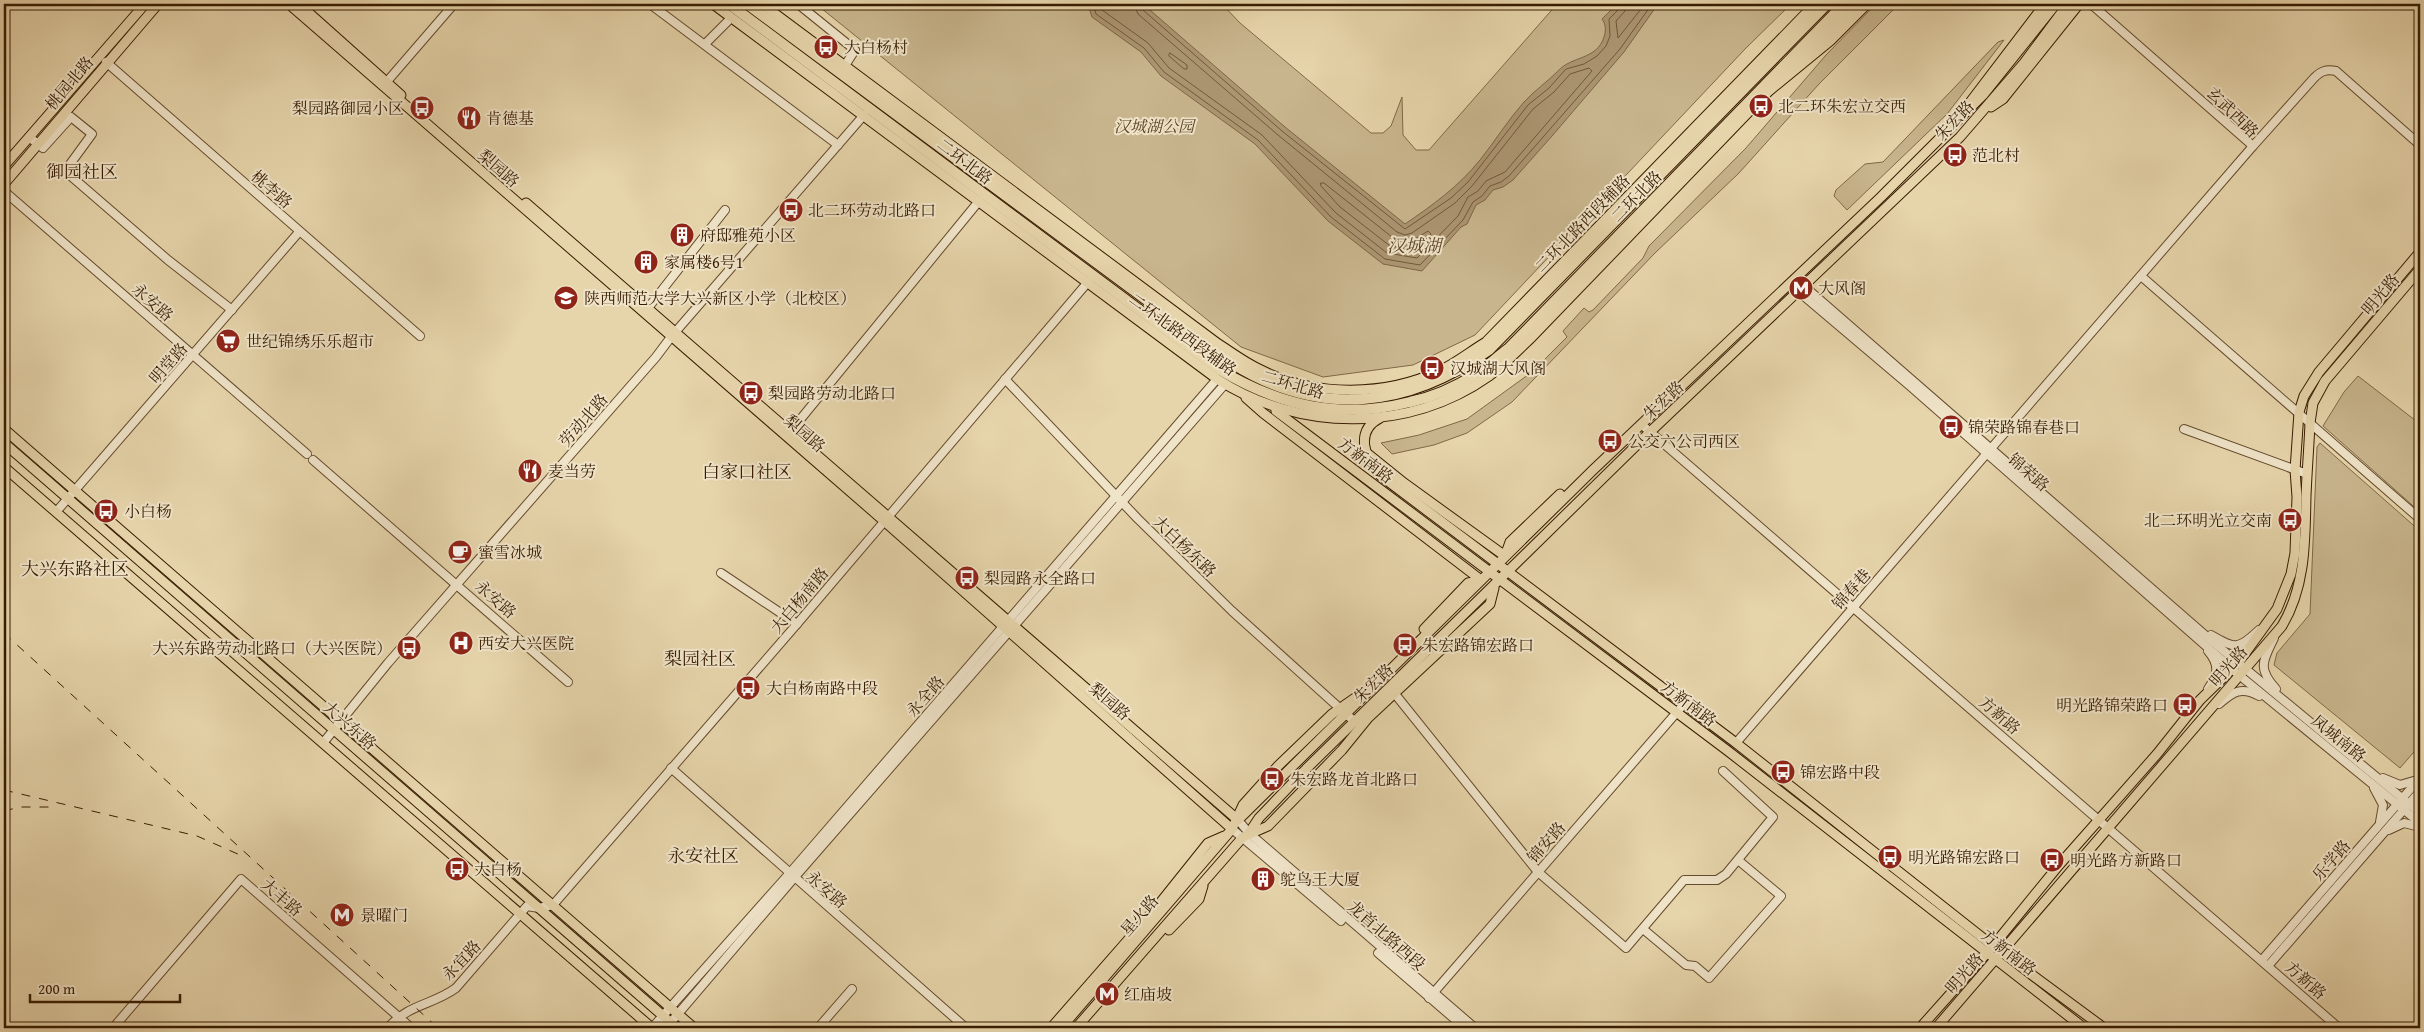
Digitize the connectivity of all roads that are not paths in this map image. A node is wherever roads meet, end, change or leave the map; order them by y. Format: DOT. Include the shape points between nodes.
graph roads {
  1 [pos="145,4"];
  2 [pos="158,4"];
  3 [pos="289,4"];
  4 [pos="299,4"];
  5 [pos="454,4"];
  6 [pos="650,4"];
  7 [pos="713,4"];
  8 [pos="729,4"];
  9 [pos="747,4"];
  10 [pos="762,4"];
  11 [pos="798,4"];
  12 [pos="1815,4"];
  13 [pos="1827,4"];
  14 [pos="1855,4"];
  15 [pos="1867,4"];
  16 [pos="2045,4"];
  17 [pos="2056,4"];
  18 [pos="2068,4"];
  19 [pos="2079,4"];
  20 [pos="2091,4"];
  21 [pos="1845,8"];
  22 [pos="728,21"];
  23 [pos="706,44"];
  24 [pos="1822,48"];
  25 [pos="1801,60"];
  26 [pos="106,62"];
  27 [pos="844,67"];
  28 [pos="1779,77"];
  29 [pos="385,84"];
  30 [pos="864,115"];
  31 [pos="1981,115"];
  32 [pos="1962,116"];
  33 [pos="29,137"];
  34 [pos="37,143"];
  35 [pos="838,145"];
  36 [pos="2420,145"];
  37 [pos="2253,146"];
  38 [pos="4,166"];
  39 [pos="4,184"];
  40 [pos="4,192"];
  41 [pos="979,201"];
  42 [pos="725,210"];
  43 [pos="299,232"];
  44 [pos="2420,252"];
  45 [pos="2420,259"];
  46 [pos="2420,269"];
  47 [pos="2141,276"];
  48 [pos="2420,278"];
  49 [pos="1088,282"];
  50 [pos="1801,289"];
  51 [pos="2387,298"];
  52 [pos="648,308"];
  53 [pos="232,310"];
  54 [pos="673,335"];
  55 [pos="420,336"];
  56 [pos="2362,338"];
  57 [pos="193,355"];
  58 [pos="1005,380"];
  59 [pos="1221,381"];
  60 [pos="1238,391"];
  61 [pos="1272,407"];
  62 [pos="2299,412"];
  63 [pos="1381,417"];
  64 [pos="2310,423"];
  65 [pos="1642,424"];
  66 [pos="2184,428"];
  67 [pos="4,429"];
  68 [pos="790,432"];
  69 [pos="1650,432"];
  70 [pos="4,443"];
  71 [pos="4,450"];
  72 [pos="1990,452"];
  73 [pos="306,454"];
  74 [pos="314,460"];
  75 [pos="4,467"];
  76 [pos="2295,470"];
  77 [pos="2307,474"];
  78 [pos="75,490"];
  79 [pos="1119,499"];
  80 [pos="66,501"];
  81 [pos="56,512"];
  82 [pos="885,518"];
  83 [pos="2420,519"];
  84 [pos="1502,559"];
  85 [pos="1510,571"];
  86 [pos="1489,572"];
  87 [pos="721,573"];
  88 [pos="1480,580"];
  89 [pos="1501,581"];
  90 [pos="458,585"];
  91 [pos="1494,588"];
  92 [pos="1854,607"];
  93 [pos="2269,620"];
  94 [pos="797,624"];
  95 [pos="1009,626"];
  96 [pos="2191,627"];
  97 [pos="2276,634"];
  98 [pos="2239,669"];
  99 [pos="568,682"];
  100 [pos="1395,694"];
  101 [pos="2200,700"];
  102 [pos="1684,704"];
  103 [pos="2275,704"];
  104 [pos="1369,708"];
  105 [pos="2294,710"];
  106 [pos="1344,711"];
  107 [pos="2210,712"];
  108 [pos="1677,713"];
  109 [pos="341,720"];
  110 [pos="1355,722"];
  111 [pos="332,732"];
  112 [pos="1357,732"];
  113 [pos="322,743"];
  114 [pos="1736,743"];
  115 [pos="671,768"];
  116 [pos="1722,770"];
  117 [pos="2368,774"];
  118 [pos="2420,778"];
  119 [pos="2420,791"];
  120 [pos="2403,804"];
  121 [pos="2420,813"];
  122 [pos="1238,820"];
  123 [pos="2099,820"];
  124 [pos="2420,823"];
  125 [pos="2108,827"];
  126 [pos="2420,828"];
  127 [pos="1230,831"];
  128 [pos="2380,831"];
  129 [pos="1246,835"];
  130 [pos="1738,860"];
  131 [pos="1538,872"];
  132 [pos="791,876"];
  133 [pos="1205,881"];
  134 [pos="1166,895"];
  135 [pos="553,905"];
  136 [pos="527,906"];
  137 [pos="539,908"];
  138 [pos="520,914"];
  139 [pos="1155,921"];
  140 [pos="1642,929"];
  141 [pos="1993,946"];
  142 [pos="2002,951"];
  143 [pos="1985,953"];
  144 [pos="1120,955"];
  145 [pos="1994,960"];
  146 [pos="2262,960"];
  147 [pos="2268,966"];
  148 [pos="852,989"];
  149 [pos="1431,995"];
  150 [pos="1078,1003"];
  151 [pos="670,1007"];
  152 [pos="678,1014"];
  153 [pos="398,1017"];
  154 [pos="661,1018"];
  155 [pos="409,1026"];
  156 [pos="670,1027"];
  157 [pos="112,1028"];
  158 [pos="388,1028"];
  159 [pos="652,1028"];
  160 [pos="694,1028"];
  161 [pos="818,1028"];
  162 [pos="966,1028"];
  163 [pos="1051,1028"];
  164 [pos="1061,1028"];
  165 [pos="1076,1028"];
  166 [pos="1083,1028"];
  167 [pos="1465,1028"];
  168 [pos="1475,1028"];
  169 [pos="1920,1028"];
  170 [pos="1936,1028"];
  171 [pos="2084,1028"];
  172 [pos="2104,1028"];
  173 [pos="2340,1028"];
  1 -- 33 [label="main road, 桃园北路"];
  2 -- 26 [label="main road, 桃园北路"];
  3 -- 29 [label="main road, 梨园路"];
  4 -- 29 [label="main road, 梨园路"];
  5 -- 29 [label="street"];
  6 -- 23 [label="street"];
  7 -- 30 [label="main road, 二环北路西段辅路"];
  8 -- 28 [label="highway, 二环北路" via="1220,370 1247,386 1290,402 1340,410 1377,410 1418,400 1441,393 1476,374 1536,322"];
  9 -- 13 [label="highway, 二环北路" via="1233,364 1252,376 1293,392 1369,400 1414,390 1463,369 1489,350"];
  10 -- 27 [label="main road, 二环北路西段辅路"];
  11 -- 27 [label="street" via="855,50"];
  12 -- 27 [label="main road, 二环北路西段辅路" via="1486,342 1441,370 1410,381 1367,390 1310,387 1259,369 1217,343"];
  14 -- 21 [label="highway"];
  15 -- 24 [label="main road, 二环北路西段辅路"];
  16 -- 32 [label="main road, 朱宏路"];
  17 -- 32 [label="main road, 朱宏路" via="1984,94"];
  18 -- 31 [label="main road, 朱宏路"];
  19 -- 31 [label="main road" via="2003,99"];
  20 -- 37 [label="street, 玄武西路"];
  21 -- 25 [label="highway"];
  21 -- 28 [label="highway, 二环北路"];
  22 -- 23 [label="street"];
  23 -- 35 [label="street"];
  24 -- 25 [label="main road"];
  24 -- 28 [label="main road, 二环北路西段辅路"];
  25 -- 28 [label="highway"];
  26 -- 34 [label="main road, 桃园北路"];
  26 -- 43 [label="street, 桃李路"];
  28 -- 63 [label="main road, 二环北路西段辅路" via="1501,367 1474,386 1422,409"];
  29 -- 52 [label="main road, 梨园路"];
  29 -- 54 [label="main road, 梨园路"];
  30 -- 35 [label="street, 劳动北路"];
  30 -- 41 [label="main road, 二环北路西段辅路"];
  31 -- 50 [label="main road, 朱宏路"];
  32 -- 65 [label="main road, 朱宏路"];
  33 -- 34 [label="street"];
  33 -- 38 [label="main road, 桃园北路"];
  34 -- 39 [label="main road, 桃园北路"];
  34 -- 53 [label="street" via="43,148 71,117 92,134 64,170 168,260"];
  35 -- 54 [label="street, 劳动北路"];
  36 -- 37 [label="street" via="2336,71 2328,70 2314,78"];
  37 -- 47 [label="street, 玄武西路"];
  40 -- 57 [label="street, 永安路"];
  41 -- 49 [label="main road, 二环北路西段辅路"];
  41 -- 68 [label="street"];
  42 -- 52 [label="street"];
  43 -- 53 [label="street, 明堂路"];
  43 -- 55 [label="street, 桃李路"];
  44 -- 51 [label="main road"];
  45 -- 51 [label="main road, 明光路"];
  46 -- 51 [label="main road, 明光路"];
  47 -- 62 [label="street"];
  47 -- 72 [label="street, 玄武西路"];
  48 -- 56 [label="main road" via="2388,315"];
  49 -- 58 [label="street, 大白杨南路"];
  49 -- 59 [label="main road, 二环北路西段辅路"];
  50 -- 69 [label="main road, 朱宏路"];
  50 -- 72 [label="street, 锦荣路"];
  51 -- 56 [label="main road, 明光路"];
  51 -- 62 [label="main road, 明光路" via="2319,372 2304,396"];
  52 -- 54 [label="main road, 梨园路"];
  53 -- 57 [label="street, 明堂路"];
  54 -- 68 [label="main road, 梨园路"];
  54 -- 82 [label="main road, 梨园路"];
  54 -- 90 [label="street, 劳动北路"];
  56 -- 64 [label="main road, 明光路" via="2325,380 2314,403"];
  57 -- 73 [label="street, 永安路"];
  57 -- 78 [label="street, 明堂路"];
  58 -- 79 [label="street, 大白杨东路"];
  58 -- 82 [label="street, 大白杨南路"];
  59 -- 60 [label="main road, 二环北路西段辅路"];
  59 -- 79 [label="street, 永全路"];
  60 -- 61 [label="main road, 二环北路西段辅路"];
  60 -- 88 [label="main road"];
  61 -- 63 [label="main road, 二环北路西段辅路" via="1313,418 1349,420"];
  61 -- 86 [label="main road, 方新南路"];
  62 -- 64 [label="street"];
  62 -- 76 [label="main road, 明光路"];
  63 -- 84 [label="main road, 方新南路" via="1370,424 1364,441 1367,452"];
  64 -- 77 [label="main road, 明光路"];
  64 -- 83 [label="street"];
  65 -- 69 [label="street, 方新路"];
  65 -- 84 [label="main road, 朱宏路"];
  66 -- 76 [label="street"];
  67 -- 78 [label="main road"];
  68 -- 82 [label="main road, 梨园路"];
  69 -- 85 [label="main road, 朱宏路"];
  69 -- 92 [label="street, 方新路"];
  70 -- 80 [label="main road, 大兴东路"];
  71 -- 80 [label="main road, 大兴东路"];
  72 -- 92 [label="street, 锦春巷"];
  72 -- 96 [label="street, 锦荣路"];
  74 -- 90 [label="street, 永安路"];
  75 -- 81 [label="main road"];
  76 -- 77 [label="street"];
  76 -- 93 [label="main road, 明光路" via="2294,564 2283,595"];
  77 -- 97 [label="main road, 明光路" via="2305,544 2300,580 2292,606"];
  78 -- 80 [label="street, 明堂路"];
  78 -- 109 [label="main road"];
  79 -- 95 [label="street, 永全路"];
  79 -- 106 [label="street, 大白杨东路" via="1232,611"];
  80 -- 81 [label="street, 明堂路"];
  80 -- 111 [label="main road, 大兴东路"];
  81 -- 113 [label="main road"];
  82 -- 94 [label="street, 大白杨南路"];
  82 -- 95 [label="main road, 梨园路"];
  84 -- 85 [label="main road, 方新南路"];
  84 -- 86 [label="main road, 朱宏路"];
  85 -- 89 [label="main road, 朱宏路"];
  85 -- 102 [label="main road, 方新南路"];
  86 -- 88 [label="main road, 朱宏路"];
  86 -- 89 [label="main road, 方新南路"];
  87 -- 94 [label="street"];
  88 -- 106 [label="main road, 朱宏路"];
  89 -- 91 [label="main road, 朱宏路"];
  89 -- 108 [label="main road, 方新南路"];
  90 -- 99 [label="street, 永安路"];
  90 -- 109 [label="street, 劳动北路"];
  91 -- 100 [label="main road" via="1490,604"];
  91 -- 104 [label="main road, 朱宏路"];
  92 -- 114 [label="street, 锦春巷"];
  92 -- 123 [label="street, 方新路"];
  93 -- 96 [label="street" via="2247,641 2235,646"];
  93 -- 98 [label="main road, 明光路"];
  94 -- 115 [label="street, 大白杨南路"];
  95 -- 122 [label="main road, 梨园路"];
  95 -- 127 [label="main road, 梨园路"];
  95 -- 132 [label="street, 永全路"];
  96 -- 98 [label="street, 锦荣路"];
  96 -- 101 [label="street" via="2217,666 2216,678"];
  97 -- 98 [label="main road, 明光路"];
  97 -- 105 [label="street" via="2264,659 2263,669"];
  98 -- 101 [label="main road, 明光路"];
  98 -- 103 [label="street, 凤城南路"];
  98 -- 105 [label="street, 凤城南路"];
  98 -- 107 [label="main road, 明光路"];
  100 -- 112 [label="main road"];
  100 -- 131 [label="street"];
  101 -- 123 [label="main road, 明光路" via="2158,754"];
  102 -- 108 [label="street, 锦安路"];
  102 -- 114 [label="main road, 方新南路"];
  103 -- 107 [label="street" via="2252,692 2240,690"];
  103 -- 117 [label="street, 凤城南路"];
  104 -- 110 [label="main road, 朱宏路"];
  104 -- 112 [label="main road"];
  105 -- 117 [label="street, 凤城南路"];
  106 -- 110 [label="street, 大白杨东路"];
  106 -- 122 [label="main road, 朱宏路"];
  107 -- 125 [label="main road, 明光路"];
  108 -- 131 [label="street, 锦安路"];
  108 -- 143 [label="main road, 方新南路"];
  109 -- 111 [label="street, 劳动北路"];
  109 -- 135 [label="main road"];
  110 -- 129 [label="main road, 朱宏路"];
  111 -- 113 [label="street, 劳动北路"];
  111 -- 136 [label="main road, 大兴东路"];
  111 -- 137 [label="main road, 大兴东路"];
  112 -- 129 [label="main road" via="1268,826"];
  113 -- 138 [label="main road"];
  114 -- 141 [label="main road, 方新南路"];
  115 -- 132 [label="street, 永安路"];
  115 -- 135 [label="street, 大白杨南路"];
  116 -- 130 [label="street" via="1773,817"];
  117 -- 118 [label="street" via="2400,786"];
  117 -- 120 [label="street, 凤城南路"];
  117 -- 128 [label="street" via="2383,805"];
  118 -- 120 [label="street, 乐学路"];
  119 -- 120 [label="street, 乐学路"];
  120 -- 121 [label="street, 凤城南路"];
  120 -- 124 [label="street, 凤城南路"];
  120 -- 128 [label="street, 乐学路"];
  122 -- 127 [label="main road, 星火路"];
  122 -- 129 [label="street, 龙首北路西段"];
  123 -- 125 [label="street, 方新路"];
  123 -- 141 [label="main road, 明光路"];
  125 -- 142 [label="main road, 明光路"];
  125 -- 146 [label="street, 方新路"];
  126 -- 128 [label="street" via="2404,824"];
  127 -- 129 [label="street, 龙首北路西段"];
  127 -- 134 [label="main road" via="1208,843"];
  127 -- 139 [label="main road, 星火路"];
  128 -- 146 [label="street, 乐学路"];
  128 -- 147 [label="street, 乐学路"];
  129 -- 133 [label="main road, 星火路"];
  129 -- 149 [label="street, 龙首北路西段"];
  130 -- 140 [label="street" via="1717,880 1684,880"];
  130 -- 140 [label="street" via="1781,896 1709,978 1695,966 1686,965"];
  131 -- 140 [label="street" via="1626,948"];
  131 -- 149 [label="street, 锦安路"];
  132 -- 151 [label="street, 永全路"];
  132 -- 152 [label="street, 永全路"];
  132 -- 162 [label="street, 永安路"];
  133 -- 165 [label="main road, 星火路"];
  133 -- 166 [label="main road" via="1199,899"];
  134 -- 139 [label="main road"];
  134 -- 144 [label="main road"];
  135 -- 137 [label="street"];
  135 -- 151 [label="main road"];
  136 -- 137 [label="street"];
  136 -- 138 [label="street"];
  136 -- 154 [label="main road, 大兴东路"];
  137 -- 154 [label="main road, 大兴东路"];
  138 -- 153 [label="street, 永宜路" via="456,988"];
  138 -- 159 [label="main road"];
  139 -- 144 [label="main road, 星火路"];
  141 -- 142 [label="main road, 方新南路"];
  141 -- 143 [label="main road, 明光路"];
  142 -- 145 [label="main road, 明光路"];
  142 -- 172 [label="main road, 方新南路"];
  143 -- 145 [label="main road, 方新南路"];
  143 -- 169 [label="main road, 明光路"];
  144 -- 150 [label="main road, 星火路"];
  145 -- 170 [label="main road, 明光路"];
  145 -- 171 [label="main road, 方新南路"];
  146 -- 147 [label="street, 方新路"];
  147 -- 173 [label="street, 方新路"];
  148 -- 161 [label="street"];
  149 -- 167 [label="street, 龙首北路西段"];
  149 -- 168 [label="street, 龙首北路西段"];
  150 -- 163 [label="main road"];
  150 -- 164 [label="main road, 星火路"];
  151 -- 152 [label="main road"];
  151 -- 154 [label="street, 永全路"];
  152 -- 156 [label="street, 永全路"];
  152 -- 160 [label="main road"];
  153 -- 155 [label="street, 大丰路"];
  153 -- 157 [label="street, 大丰路" via="241,878"];
  153 -- 158 [label="street, 永宜路"];
  154 -- 156 [label="main road, 大兴东路"];
  154 -- 159 [label="street, 永全路"];
}
